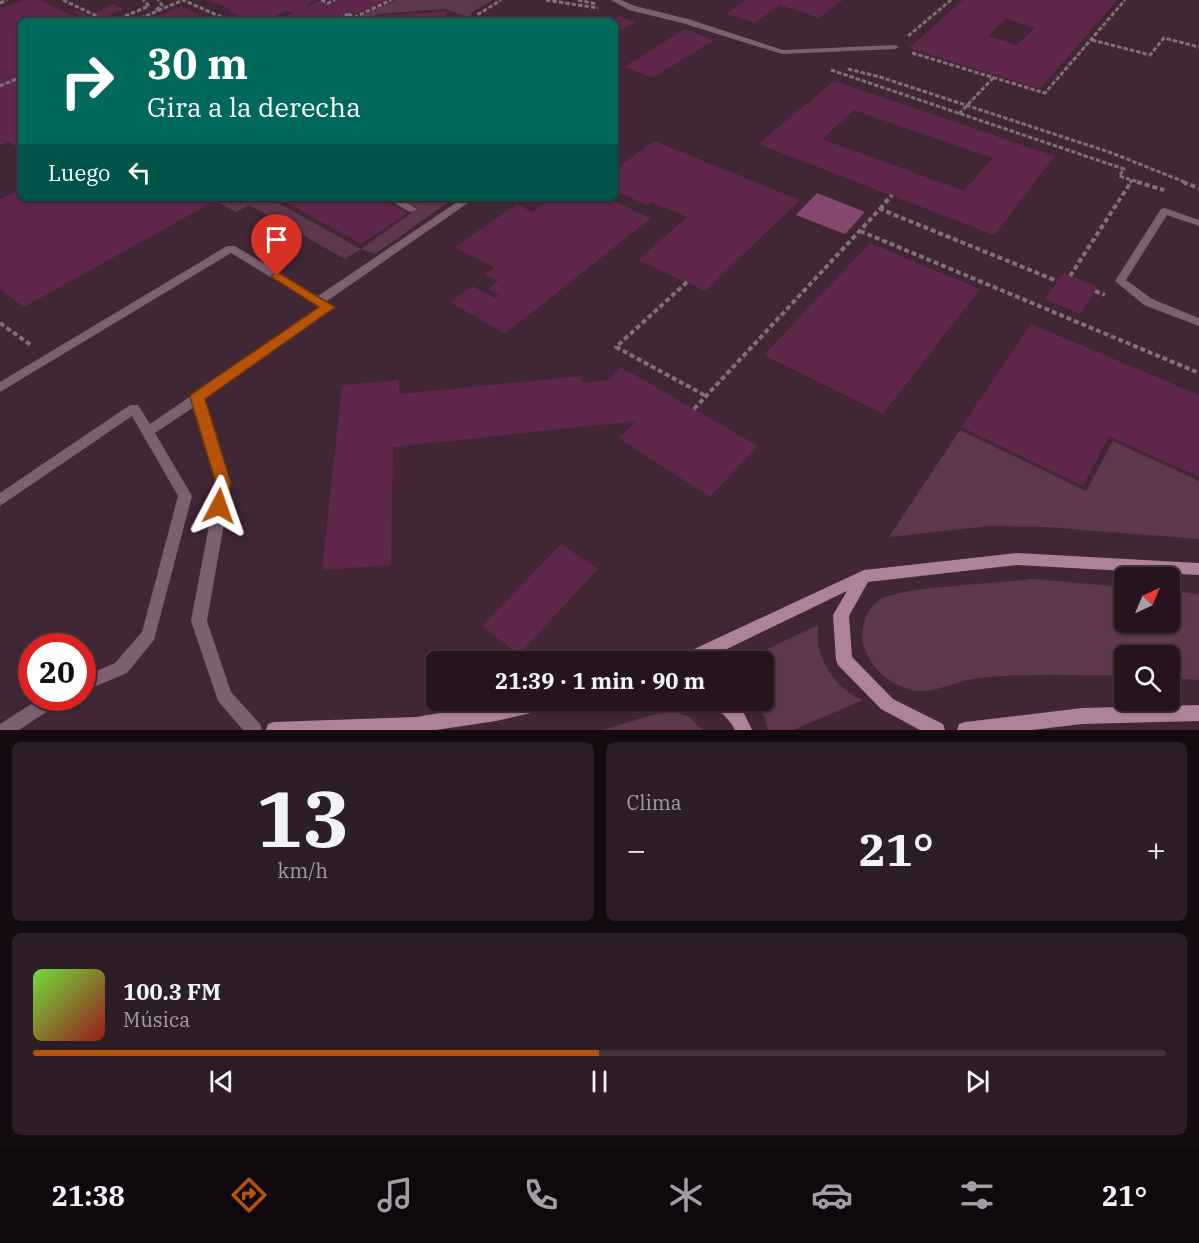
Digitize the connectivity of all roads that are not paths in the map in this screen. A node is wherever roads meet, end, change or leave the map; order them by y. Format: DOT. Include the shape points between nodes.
graph roads {
  1 [pos="615,0"];
  2 [pos="895,47"];
  3 [pos="397,201"];
  4 [pos="466,201"];
  5 [pos="412,209"];
  6 [pos="1199,223"];
  7 [pos="319,301"];
  8 [pos="1199,322"];
  9 [pos="0,388"];
  10 [pos="197,397"];
  11 [pos="148,432"];
  12 [pos="0,500"];
  13 [pos="1199,569"];
  14 [pos="864,576"];
  15 [pos="706,651"];
  16 [pos="96,679"];
  17 [pos="34,711"];
  18 [pos="508,711"];
  19 [pos="733,711"];
  20 [pos="1199,713"];
  21 [pos="5,730"];
  22 [pos="254,730"];
  23 [pos="274,730"];
  24 [pos="744,730"];
  25 [pos="937,730"];
  26 [pos="965,730"];
  1 -- 2 [label="street" via="782,52"];
  3 -- 5 [label="street"];
  4 -- 7 [label="street"];
  6 -- 8 [label="street" via="1165,211 1120,281 1148,302"];
  7 -- 9 [label="street" via="231,248"];
  7 -- 10 [label="street" via="328,307"];
  10 -- 11 [label="street"];
  10 -- 22 [label="street" via="224,483 198,621 224,696"];
  11 -- 12 [label="street" via="134,408"];
  11 -- 16 [label="street" via="185,496 149,635 121,668"];
  13 -- 14 [label="street" via="1017,559"];
  14 -- 15 [label="street"];
  14 -- 25 [label="street" via="841,615 844,660 887,704"];
  17 -- 21 [label="street"];
  18 -- 23 [label="street" via="416,725"];
  19 -- 24 [label="street"];
  20 -- 26 [label="street" via="1082,716"];
}
